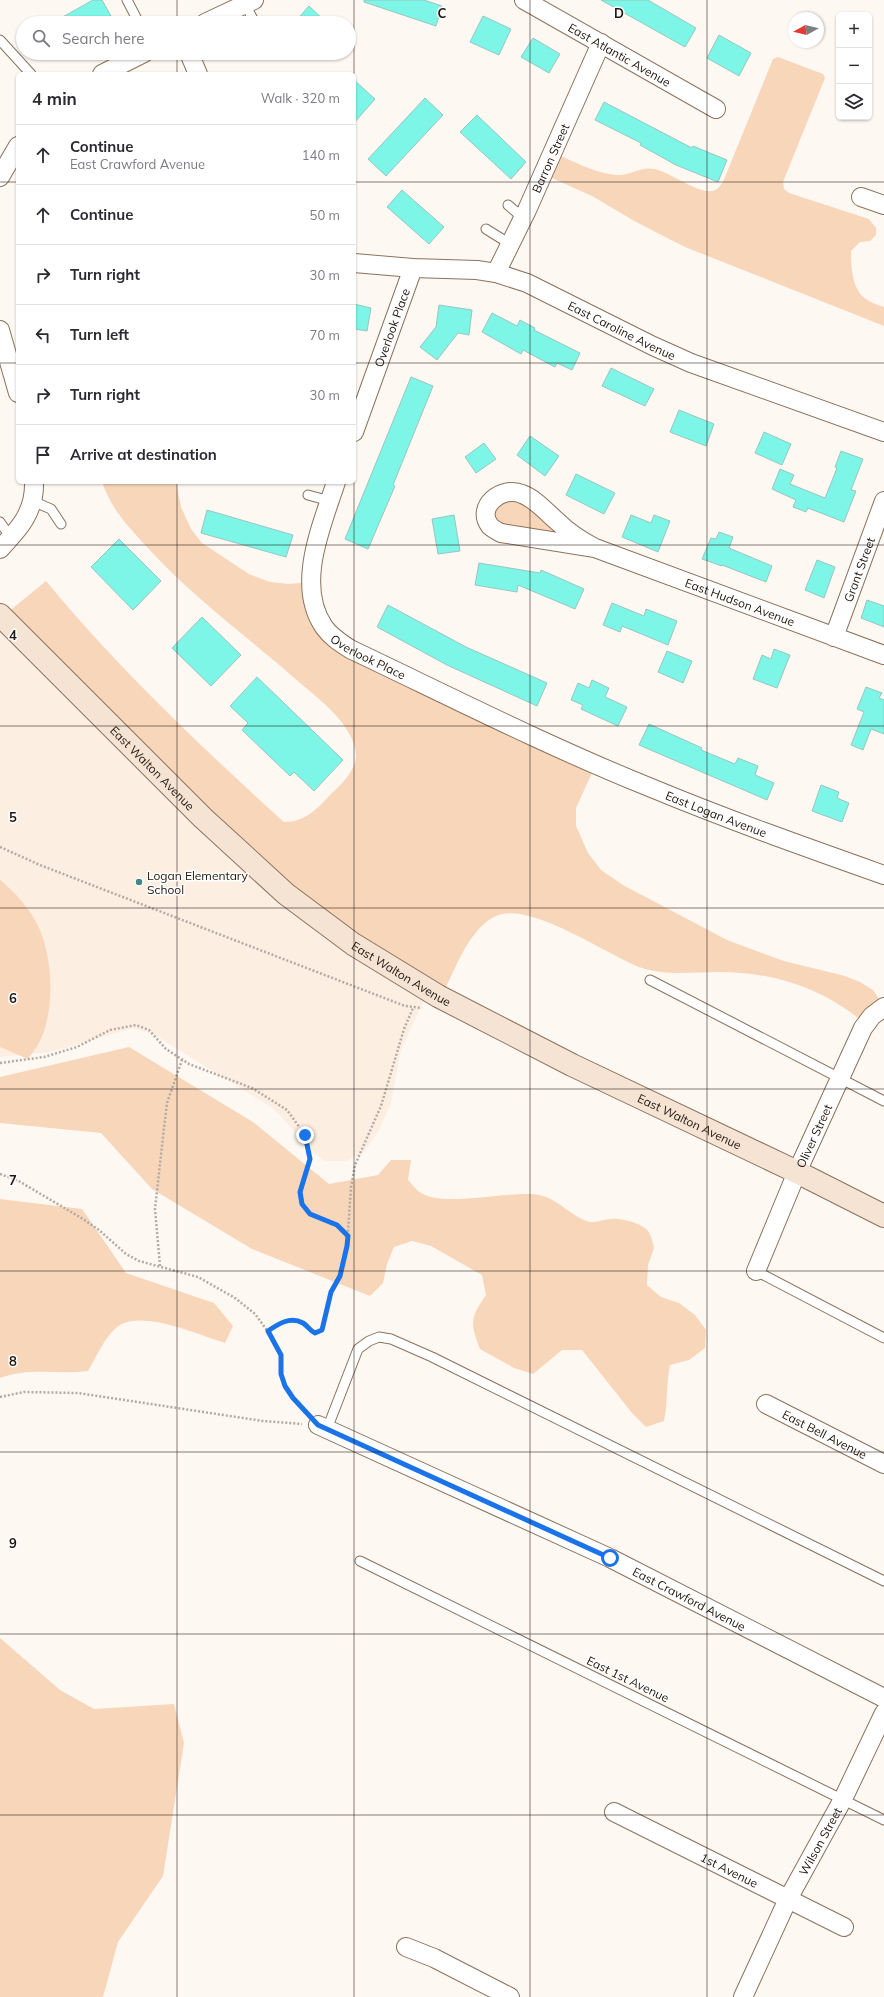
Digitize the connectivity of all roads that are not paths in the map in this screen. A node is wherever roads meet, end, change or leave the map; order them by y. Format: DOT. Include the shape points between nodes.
graph roads {
  1 [pos="127,0"];
  2 [pos="524,0"];
  3 [pos="249,2"];
  4 [pos="135,16"];
  5 [pos="220,16"];
  6 [pos="253,16"];
  7 [pos="0,40"];
  8 [pos="600,43"];
  9 [pos="16,58"];
  10 [pos="18,60"];
  11 [pos="130,60"];
  12 [pos="192,60"];
  13 [pos="29,72"];
  14 [pos="106,72"];
  15 [pos="197,72"];
  16 [pos="716,109"];
  17 [pos="16,149"];
  18 [pos="0,177"];
  19 [pos="861,197"];
  20 [pos="508,205"];
  21 [pos="884,205"];
  22 [pos="523,218"];
  23 [pos="486,229"];
  24 [pos="510,244"];
  25 [pos="356,263"];
  26 [pos="413,268"];
  27 [pos="496,273"];
  28 [pos="0,330"];
  29 [pos="16,386"];
  30 [pos="356,425"];
  31 [pos="884,432"];
  32 [pos="34,484"];
  33 [pos="335,484"];
  34 [pos="308,495"];
  35 [pos="32,501"];
  36 [pos="330,501"];
  37 [pos="884,502"];
  38 [pos="0,522"];
  39 [pos="61,524"];
  40 [pos="5,544"];
  41 [pos="595,548"];
  42 [pos="0,614"];
  43 [pos="834,637"];
  44 [pos="884,656"];
  45 [pos="552,745"];
  46 [pos="884,875"];
  47 [pos="650,980"];
  48 [pos="884,1007"];
  49 [pos="839,1080"];
  50 [pos="884,1102"];
  51 [pos="797,1172"];
  52 [pos="884,1216"];
  53 [pos="756,1271"];
  54 [pos="884,1338"];
  55 [pos="766,1404"];
  56 [pos="323,1427"];
  57 [pos="884,1464"];
  58 [pos="360,1561"];
  59 [pos="884,1581"];
  60 [pos="884,1698"];
  61 [pos="884,1713"];
  62 [pos="843,1799"];
  63 [pos="614,1812"];
  64 [pos="884,1820"];
  65 [pos="788,1899"];
  66 [pos="844,1927"];
  67 [pos="406,1947"];
  68 [pos="510,1997"];
  69 [pos="744,1997"];
  1 -- 4 [label="lane"];
  2 -- 8 [label="street, East Atlantic Avenue"];
  3 -- 5 [label="street"];
  3 -- 6 [label="lane"];
  7 -- 9 [label="lane"];
  8 -- 16 [label="street, East Atlantic Avenue"];
  8 -- 22 [label="street, Barron Street"];
  10 -- 13 [label="lane"];
  11 -- 14 [label="street"];
  12 -- 15 [label="street"];
  17 -- 18 [label="street"];
  19 -- 21 [label="street"];
  20 -- 22 [label="lane"];
  22 -- 24 [label="street, Barron Street"];
  23 -- 24 [label="lane"];
  24 -- 27 [label="street, Barron Street"];
  25 -- 26 [label="street, East Caroline Avenue"];
  26 -- 27 [label="street, East Caroline Avenue"];
  26 -- 30 [label="street, Overlook Place"];
  27 -- 31 [label="street, East Caroline Avenue" via="527,283 691,363"];
  28 -- 29 [label="street"];
  32 -- 35 [label="street"];
  33 -- 36 [label="street, Overlook Place"];
  34 -- 36 [label="lane"];
  35 -- 39 [label="lane" via="51,508"];
  35 -- 40 [label="street" via="30,513"];
  36 -- 45 [label="street, Overlook Place" via="320,532 311,582 314,600 325,628 350,649"];
  37 -- 43 [label="street, Grant Street"];
  38 -- 40 [label="lane"];
  41 -- 41 [label="street, East Hudson Avenue" via="576,538 532,499 521,493 509,491 499,494 491,501 487,511 491,527 501,532"];
  41 -- 43 [label="street, East Hudson Avenue"];
  42 -- 51 [label="main road, East Walton Avenue" via="203,818 286,894 353,944 438,996 572,1065"];
  43 -- 44 [label="street, East Hudson Avenue"];
  45 -- 46 [label="street, East Logan Avenue" via="719,815"];
  47 -- 49 [label="lane" via="757,1034"];
  48 -- 49 [label="street, Oliver Street" via="872,1016 863,1028"];
  49 -- 50 [label="lane"];
  49 -- 51 [label="street, Oliver Street"];
  51 -- 52 [label="main road, East Walton Avenue"];
  51 -- 53 [label="street, Oliver Street"];
  53 -- 54 [label="lane"];
  55 -- 57 [label="street, East Bell Avenue"];
  56 -- 59 [label="lane" via="358,1349 379,1337 391,1338 583,1430"];
  56 -- 60 [label="street, East Crawford Avenue" via="610,1558"];
  58 -- 62 [label="lane, East 1st Avenue"];
  61 -- 62 [label="street, Wilson Street"];
  62 -- 64 [label="lane, East 1st Avenue"];
  62 -- 65 [label="street, Wilson Street"];
  63 -- 65 [label="street, 1st Avenue"];
  65 -- 66 [label="street, 1st Avenue"];
  65 -- 69 [label="street, Wilson Street"];
  67 -- 68 [label="street"];
}
